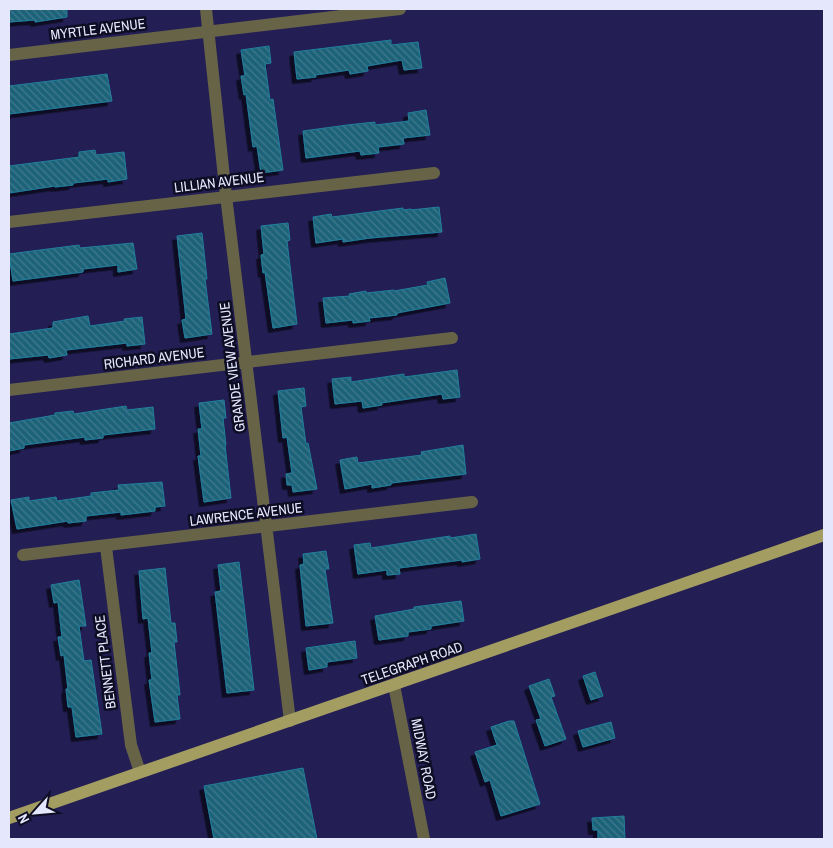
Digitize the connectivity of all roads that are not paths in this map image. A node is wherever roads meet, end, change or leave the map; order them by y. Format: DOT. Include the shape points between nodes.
graph roads {
  1 [pos="206,9"];
  2 [pos="400,9"];
  3 [pos="209,31"];
  4 [pos="9,55"];
  5 [pos="434,173"];
  6 [pos="226,196"];
  7 [pos="9,222"];
  8 [pos="452,338"];
  9 [pos="246,362"];
  10 [pos="9,390"];
  11 [pos="472,502"];
  12 [pos="266,526"];
  13 [pos="824,535"];
  14 [pos="106,547"];
  15 [pos="23,555"];
  16 [pos="394,685"];
  17 [pos="290,721"];
  18 [pos="140,772"];
  19 [pos="9,818"];
  20 [pos="424,839"];
  1 -- 3 [label="street, GRANDE VIEW AVENUE"];
  2 -- 3 [label="street, MYRTLE AVENUE"];
  3 -- 4 [label="street, MYRTLE AVENUE"];
  3 -- 6 [label="street, GRANDE VIEW AVENUE"];
  5 -- 6 [label="street, LILLIAN AVENUE"];
  6 -- 7 [label="street, LILLIAN AVENUE"];
  6 -- 9 [label="street, GRANDE VIEW AVENUE"];
  8 -- 9 [label="street, RICHARD AVENUE"];
  9 -- 10 [label="street, RICHARD AVENUE"];
  9 -- 12 [label="street, GRANDE VIEW AVENUE"];
  11 -- 12 [label="street, LAWRENCE AVENUE"];
  12 -- 14 [label="street, LAWRENCE AVENUE"];
  12 -- 17 [label="street, GRANDE VIEW AVENUE"];
  13 -- 16 [label="main road, TELEGRAPH ROAD"];
  14 -- 15 [label="street, LAWRENCE AVENUE"];
  14 -- 18 [label="street, BENNETT PLACE" via="130,745"];
  16 -- 17 [label="main road, TELEGRAPH ROAD"];
  16 -- 20 [label="street, MIDWAY ROAD"];
  17 -- 18 [label="main road, TELEGRAPH ROAD"];
  18 -- 19 [label="main road, TELEGRAPH ROAD"];
}
